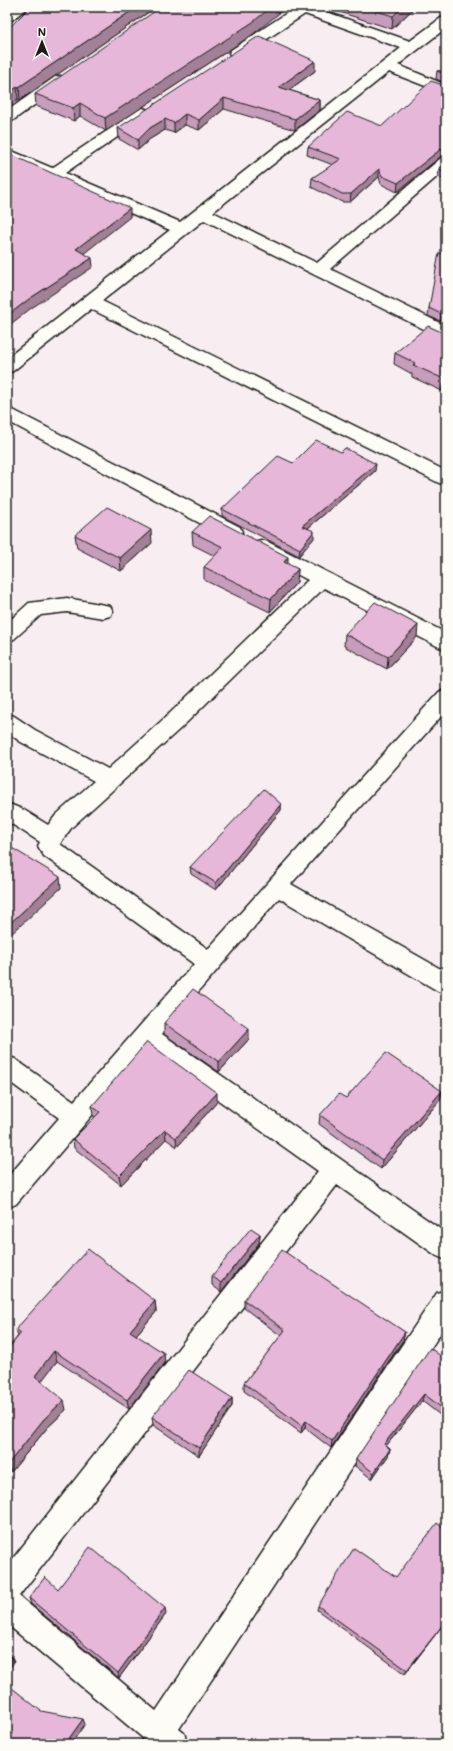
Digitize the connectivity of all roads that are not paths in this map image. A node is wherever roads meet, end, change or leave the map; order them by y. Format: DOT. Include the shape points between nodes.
graph roads {
  1 [pos="21,7"];
  2 [pos="301,8"];
  3 [pos="7,17"];
  4 [pos="446,21"];
  5 [pos="412,47"];
  6 [pos="226,59"];
  7 [pos="388,66"];
  8 [pos="72,72"];
  9 [pos="446,90"];
  10 [pos="154,106"];
  11 [pos="7,118"];
  12 [pos="7,154"];
  13 [pos="446,160"];
  14 [pos="53,174"];
  15 [pos="203,213"];
  16 [pos="182,229"];
  17 [pos="319,270"];
  18 [pos="91,302"];
  19 [pos="446,333"];
  20 [pos="7,367"];
  21 [pos="7,414"];
  22 [pos="446,479"];
  23 [pos="322,578"];
  24 [pos="103,611"];
  25 [pos="7,634"];
  26 [pos="446,642"];
  27 [pos="446,696"];
  28 [pos="7,722"];
  29 [pos="111,780"];
  30 [pos="7,812"];
  31 [pos="51,838"];
  32 [pos="276,886"];
  33 [pos="210,963"];
  34 [pos="446,984"];
  35 [pos="146,1036"];
  36 [pos="7,1066"];
  37 [pos="76,1117"];
  38 [pos="335,1169"];
  39 [pos="7,1196"];
  40 [pos="446,1248"];
  41 [pos="446,1302"];
  42 [pos="7,1589"];
  43 [pos="7,1605"];
  44 [pos="166,1738"];
  1 -- 3 [label="street"];
  2 -- 5 [label="street"];
  2 -- 6 [label="street"];
  4 -- 5 [label="street"];
  5 -- 7 [label="street"];
  7 -- 9 [label="street"];
  7 -- 15 [label="street"];
  8 -- 11 [label="street"];
  10 -- 14 [label="street"];
  12 -- 14 [label="street"];
  13 -- 17 [label="street"];
  14 -- 16 [label="street"];
  15 -- 16 [label="street"];
  15 -- 17 [label="street"];
  16 -- 18 [label="street"];
  17 -- 19 [label="street"];
  18 -- 20 [label="street"];
  18 -- 22 [label="street"];
  21 -- 23 [label="street"];
  23 -- 26 [label="street"];
  23 -- 29 [label="street"];
  24 -- 25 [label="street" via="68,605 36,608"];
  27 -- 32 [label="street"];
  28 -- 29 [label="street"];
  29 -- 31 [label="street" via="64,821"];
  30 -- 31 [label="street"];
  31 -- 33 [label="street" via="49,846 52,850"];
  32 -- 33 [label="street"];
  32 -- 34 [label="street"];
  33 -- 35 [label="street"];
  35 -- 37 [label="street"];
  35 -- 38 [label="street"];
  36 -- 37 [label="street"];
  37 -- 39 [label="street"];
  38 -- 40 [label="street"];
  38 -- 42 [label="street"];
  41 -- 44 [label="street"];
  43 -- 44 [label="street"];
}
